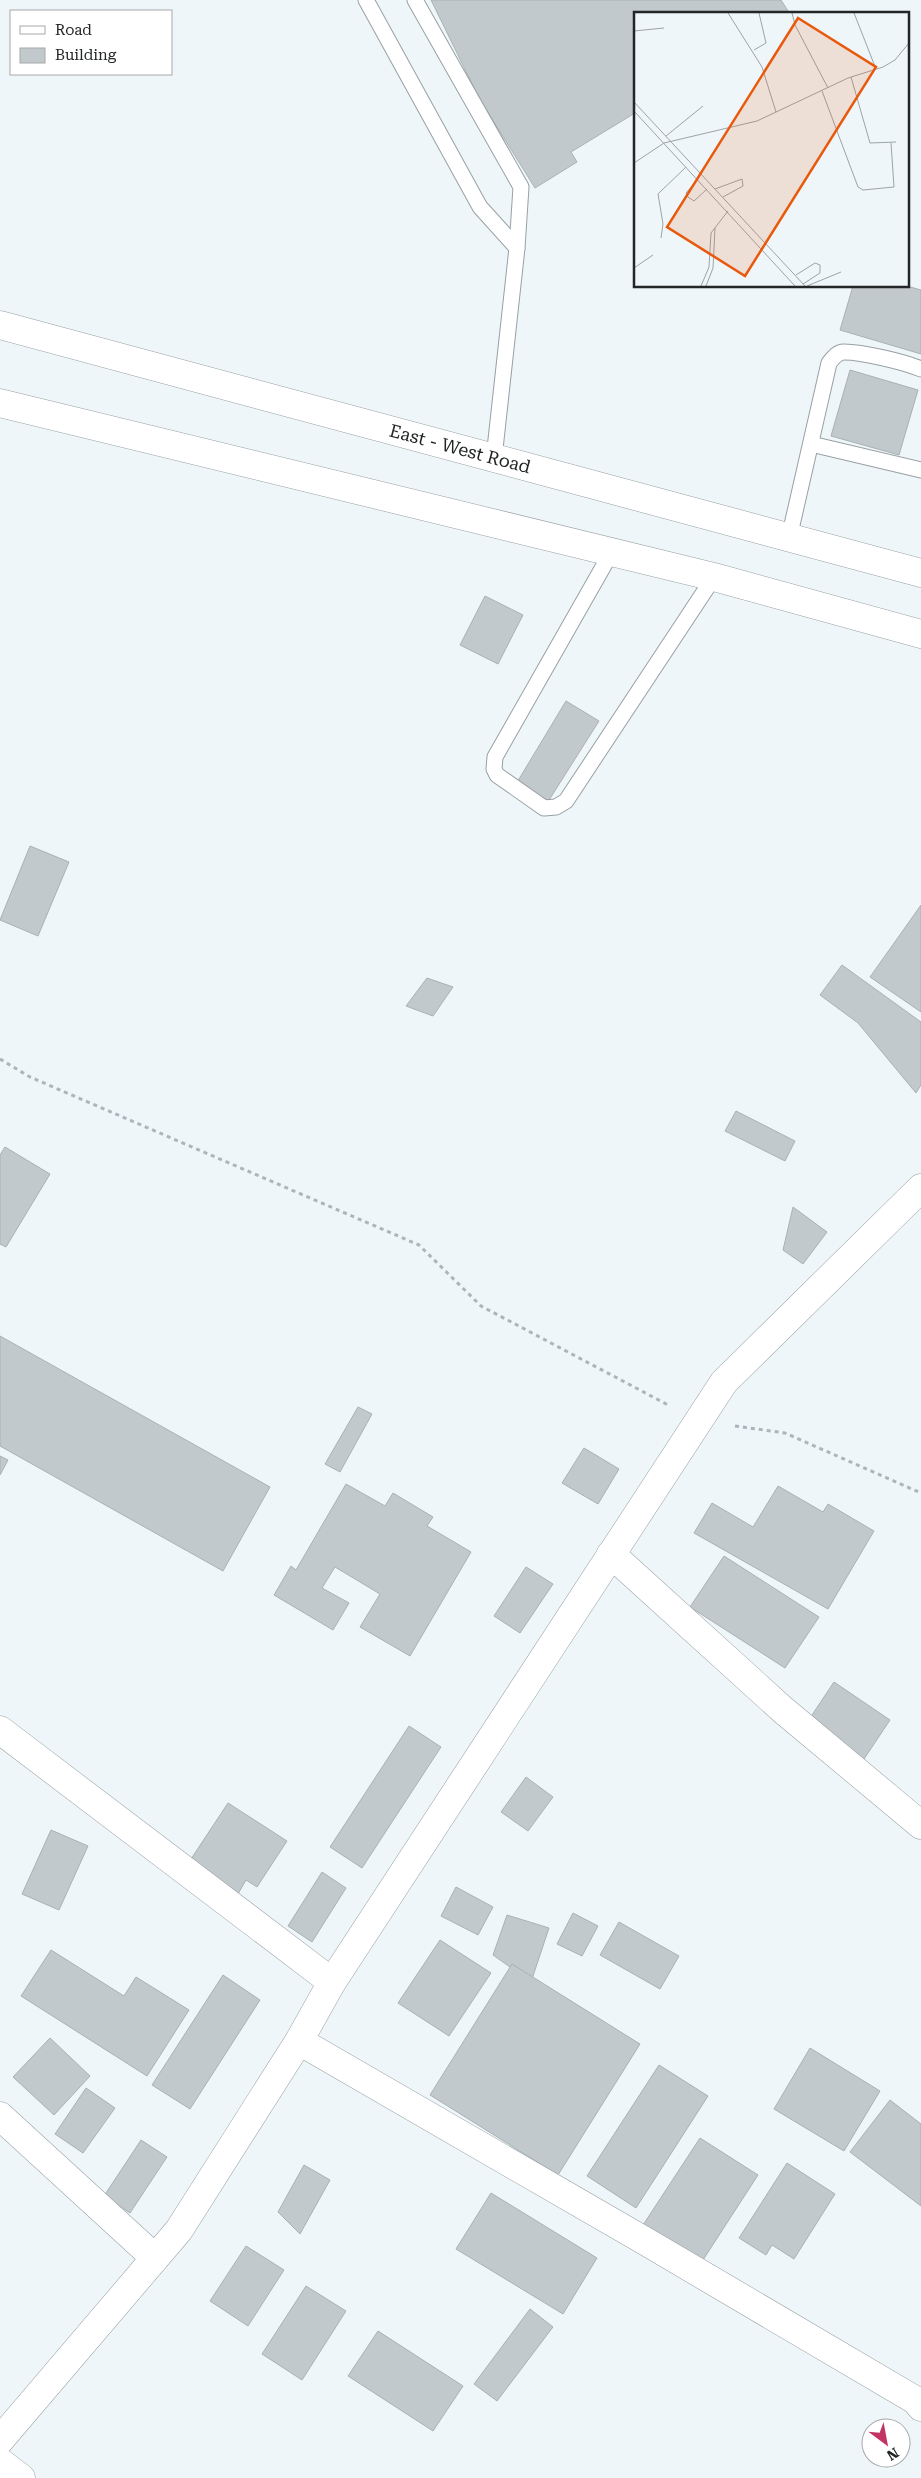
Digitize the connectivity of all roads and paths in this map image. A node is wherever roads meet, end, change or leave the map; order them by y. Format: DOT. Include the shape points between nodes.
graph roads {
  1 [pos="366,0"];
  2 [pos="415,0"];
  3 [pos="517,248"];
  4 [pos="0,324"];
  5 [pos="921,369"];
  6 [pos="0,403"];
  7 [pos="811,444"];
  8 [pos="494,458"];
  9 [pos="921,470"];
  10 [pos="789,538"];
  11 [pos="611,552"];
  12 [pos="921,570"];
  13 [pos="714,577"];
  14 [pos="921,634"];
  15 [pos="0,1059"];
  16 [pos="921,1188"];
  17 [pos="699,1420"];
  18 [pos="921,1493"];
  19 [pos="611,1554"];
  20 [pos="0,1730"];
  21 [pos="921,1825"];
  22 [pos="332,1982"];
  23 [pos="299,2041"];
  24 [pos="0,2116"];
  25 [pos="155,2258"];
  26 [pos="921,2407"];
  27 [pos="0,2440"];
  28 [pos="0,2462"];
  29 [pos="21,2478"];
  1 -- 3 [label="lane" via="480,208"];
  2 -- 3 [label="lane" via="521,187"];
  3 -- 8 [label="lane"];
  4 -- 8 [label="street, East - West Road"];
  5 -- 7 [label="lane" via="843,352 835,356 829,364"];
  6 -- 11 [label="street"];
  7 -- 9 [label="lane"];
  7 -- 10 [label="lane"];
  8 -- 10 [label="street, East - West Road"];
  10 -- 12 [label="street, East - West Road"];
  11 -- 13 [label="street"];
  11 -- 13 [label="lane" via="495,757 497,775 544,808 566,800"];
  13 -- 14 [label="street"];
  15 -- 17 [label="path" via="39,1081 419,1245 481,1306"];
  16 -- 17 [label="street" via="724,1382"];
  17 -- 18 [label="path" via="785,1433"];
  17 -- 19 [label="street"];
  19 -- 21 [label="street" via="783,1710"];
  19 -- 22 [label="street"];
  20 -- 22 [label="street"];
  22 -- 23 [label="street"];
  23 -- 25 [label="street" via="179,2230"];
  23 -- 26 [label="street" via="645,2241 915,2400"];
  24 -- 25 [label="street"];
  25 -- 27 [label="street"];
  28 -- 29 [label="street"];
}
